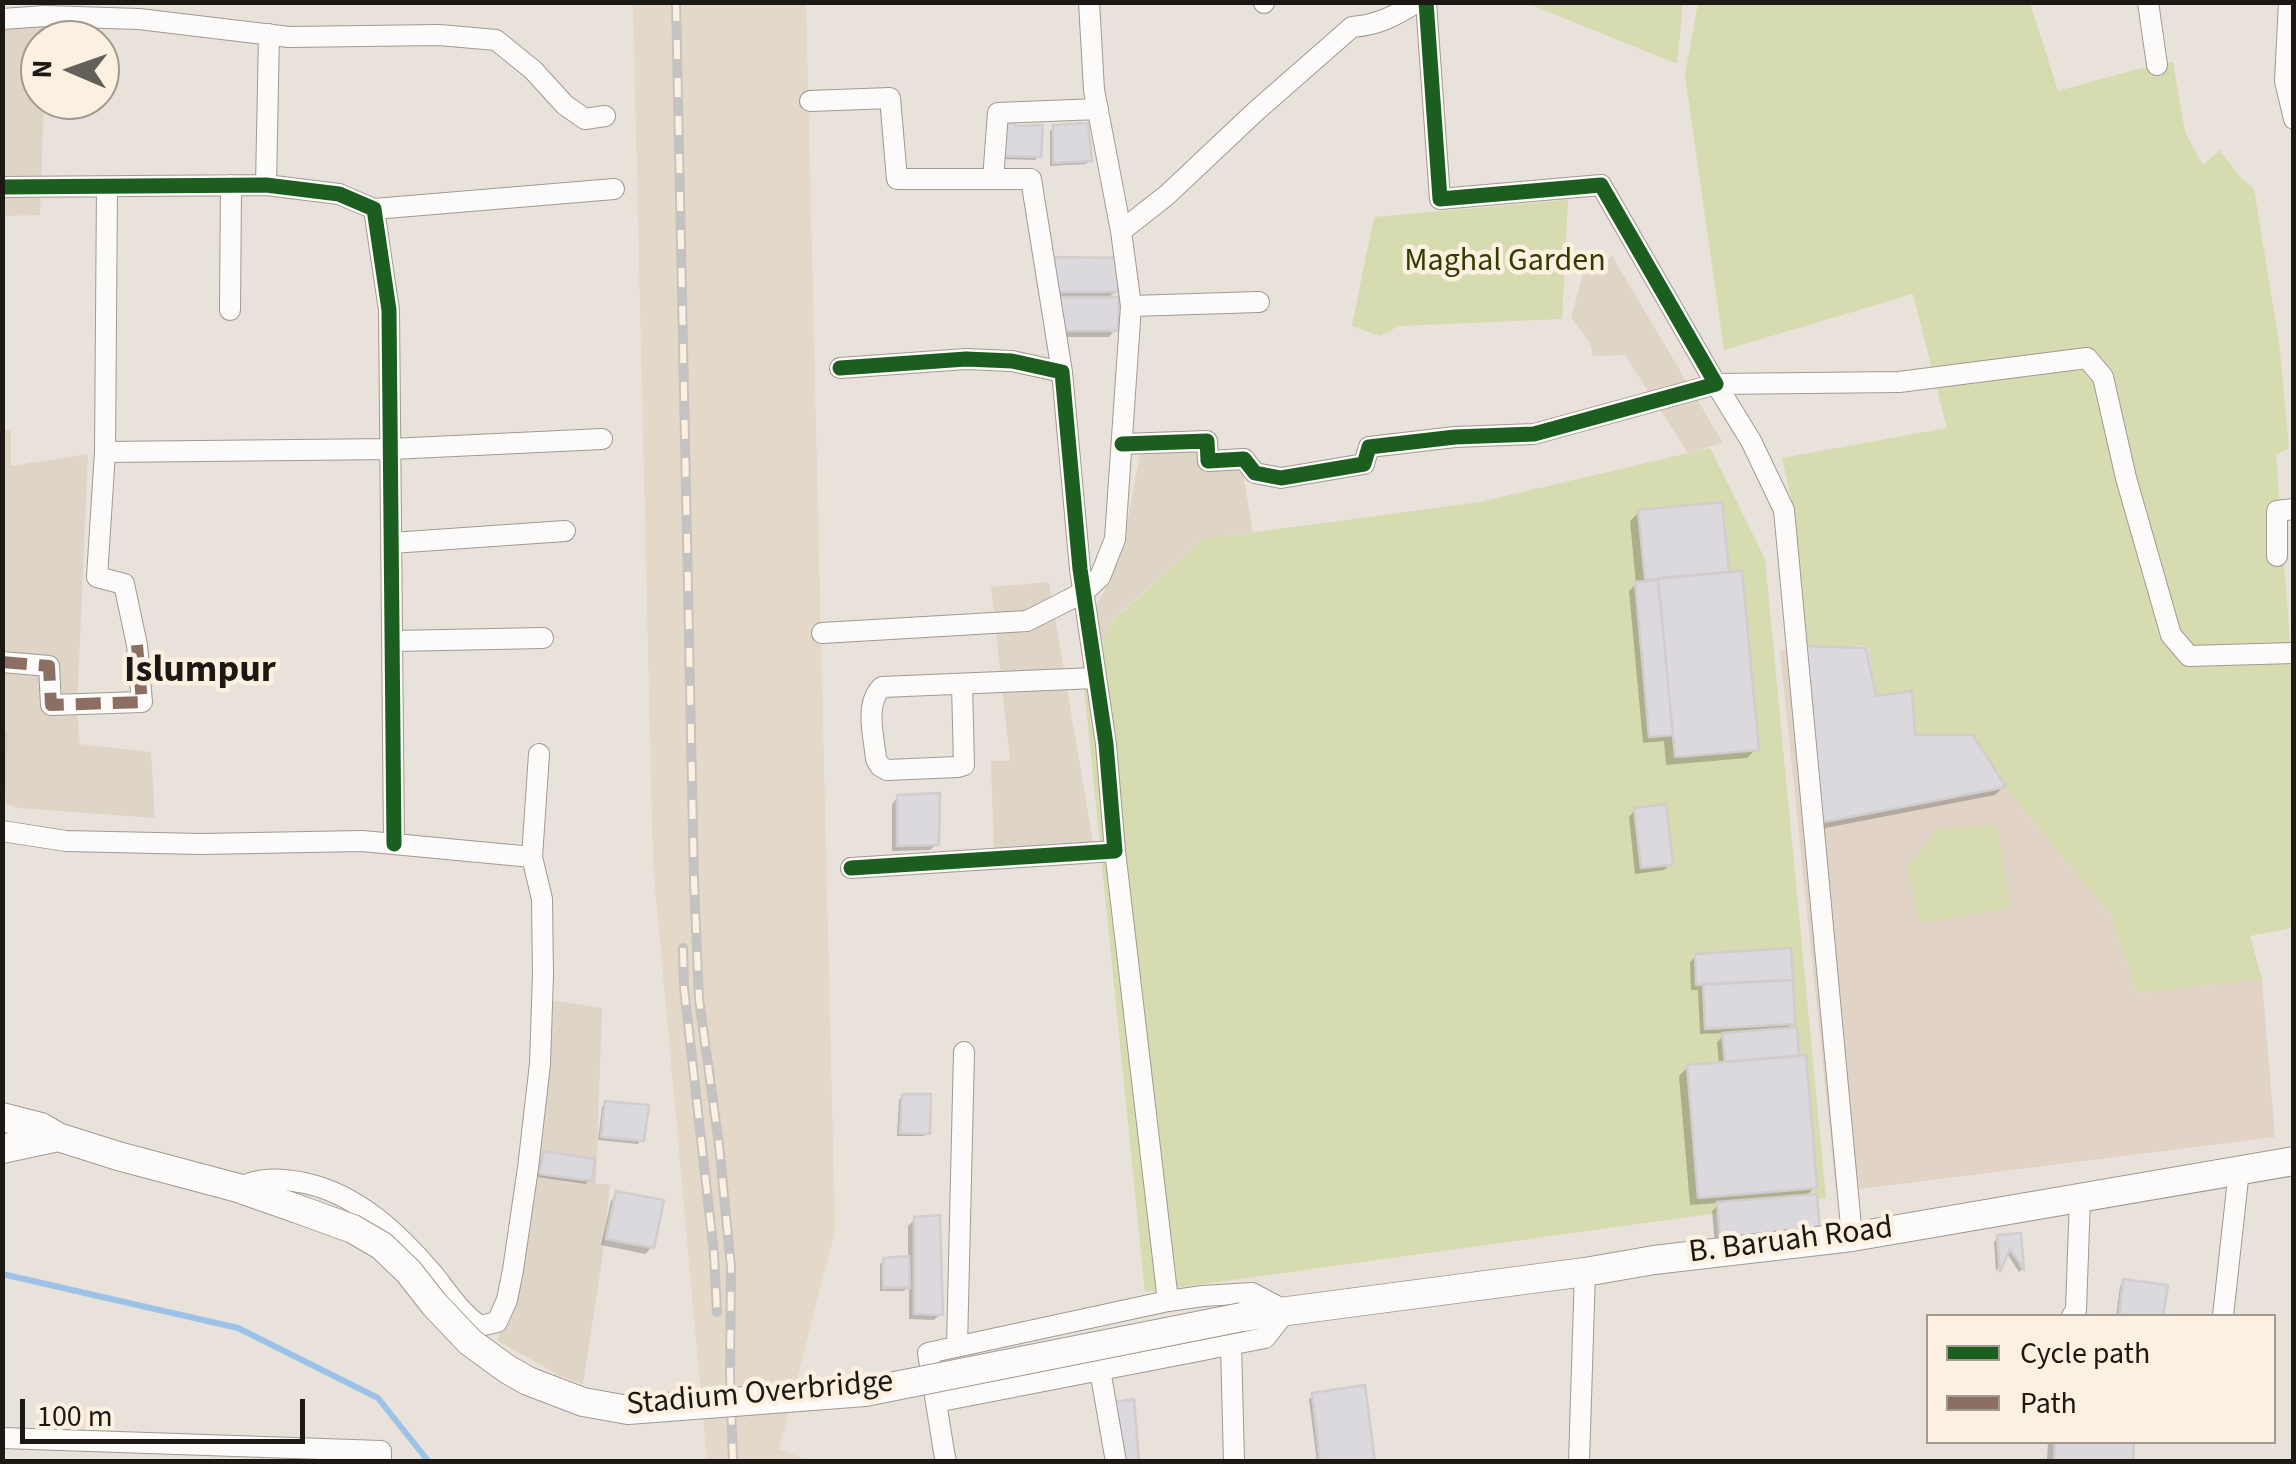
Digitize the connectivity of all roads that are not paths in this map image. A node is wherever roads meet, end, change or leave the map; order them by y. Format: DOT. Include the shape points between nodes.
graph roads {
  1 [pos="1089,2"];
  2 [pos="1417,2"];
  3 [pos="1426,2"];
  4 [pos="2148,2"];
  5 [pos="2289,2"];
  6 [pos="161,12"];
  7 [pos="2,19"];
  8 [pos="269,34"];
  9 [pos="2157,65"];
  10 [pos="810,100"];
  11 [pos="1098,109"];
  12 [pos="605,116"];
  13 [pos="2294,120"];
  14 [pos="993,179"];
  15 [pos="232,185"];
  16 [pos="266,185"];
  17 [pos="107,186"];
  18 [pos="2,187"];
  19 [pos="614,189"];
  20 [pos="374,209"];
  21 [pos="1121,231"];
  22 [pos="1259,302"];
  23 [pos="1131,306"];
  24 [pos="230,310"];
  25 [pos="840,368"];
  26 [pos="1062,372"];
  27 [pos="1716,384"];
  28 [pos="602,439"];
  29 [pos="1122,444"];
  30 [pos="391,449"];
  31 [pos="105,452"];
  32 [pos="2294,510"];
  33 [pos="565,531"];
  34 [pos="392,543"];
  35 [pos="2277,556"];
  36 [pos="1084,592"];
  37 [pos="822,633"];
  38 [pos="543,638"];
  39 [pos="394,641"];
  40 [pos="2294,653"];
  41 [pos="2,662"];
  42 [pos="1095,678"];
  43 [pos="962,684"];
  44 [pos="539,754"];
  45 [pos="2,831"];
  46 [pos="394,844"];
  47 [pos="1115,851"];
  48 [pos="532,857"];
  49 [pos="851,868"];
  50 [pos="964,1052"];
  51 [pos="2,1117"];
  52 [pos="58,1137"];
  53 [pos="2,1149"];
  54 [pos="2294,1161"];
  55 [pos="2238,1170"];
  56 [pos="238,1188"];
  57 [pos="2080,1198"];
  58 [pos="1852,1236"];
  59 [pos="1585,1272"];
  60 [pos="1168,1301"];
  61 [pos="1286,1311"];
  62 [pos="2073,1314"];
  63 [pos="2222,1314"];
  64 [pos="1231,1345"];
  65 [pos="957,1346"];
  66 [pos="1100,1370"];
  67 [pos="936,1402"];
  68 [pos="2,1438"];
  69 [pos="160,1453"];
  70 [pos="380,1462"];
  71 [pos="946,1462"];
  72 [pos="1116,1462"];
  73 [pos="1234,1462"];
  74 [pos="1579,1462"];
  1 -- 11 [label="street"];
  2 -- 21 [label="street" via="1383,21 1352,27"];
  3 -- 27 [label="street" via="1440,199 1601,185"];
  4 -- 9 [label="street"];
  5 -- 13 [label="street" via="2285,81"];
  6 -- 7 [label="street"];
  6 -- 8 [label="street"];
  8 -- 12 [label="street" via="496,40 565,105 585,118"];
  8 -- 16 [label="street"];
  10 -- 14 [label="street" via="890,98 897,179"];
  11 -- 14 [label="street" via="998,112"];
  11 -- 21 [label="street"];
  14 -- 26 [label="street" via="1031,179"];
  15 -- 16 [label="street"];
  15 -- 17 [label="street"];
  15 -- 24 [label="street"];
  16 -- 20 [label="street" via="339,194"];
  17 -- 18 [label="street"];
  17 -- 31 [label="street"];
  19 -- 20 [label="street"];
  20 -- 30 [label="street" via="389,310"];
  21 -- 23 [label="street"];
  22 -- 23 [label="street"];
  23 -- 29 [label="street"];
  25 -- 26 [label="street" via="966,359"];
  26 -- 36 [label="street"];
  27 -- 29 [label="street" via="1534,434 1370,447 1364,464 1280,478 1255,474 1244,458 1208,461 1207,442"];
  27 -- 40 [label="street" via="1899,382 2086,358 2102,377 2171,635 2189,656"];
  27 -- 58 [label="street" via="1784,510"];
  28 -- 30 [label="street"];
  29 -- 36 [label="street" via="1115,539 1100,577"];
  30 -- 31 [label="street"];
  30 -- 34 [label="street"];
  31 -- 41 [label="street" via="96,577 124,584 142,702 51,705 49,666"];
  32 -- 35 [label="street" via="2277,512"];
  33 -- 34 [label="street"];
  34 -- 39 [label="street"];
  36 -- 37 [label="street" via="1027,621"];
  36 -- 42 [label="street"];
  38 -- 39 [label="street"];
  39 -- 46 [label="street"];
  42 -- 43 [label="street"];
  42 -- 47 [label="street"];
  43 -- 43 [label="street" via="882,687 871,704 880,766 964,765"];
  44 -- 48 [label="street"];
  45 -- 46 [label="street" via="66,841"];
  46 -- 48 [label="street"];
  47 -- 49 [label="street"];
  47 -- 60 [label="street"];
  48 -- 56 [label="street" via="542,899 540,1064 513,1270 497,1322 480,1326 466,1316 424,1264 352,1199 271,1178"];
  50 -- 65 [label="street"];
  51 -- 52 [label="main road"];
  52 -- 53 [label="main road"];
  52 -- 56 [label="main road"];
  54 -- 55 [label="main road, B. Baruah Road"];
  55 -- 57 [label="main road, B. Baruah Road"];
  55 -- 63 [label="street"];
  56 -- 61 [label="main road, Stadium Overbridge, bridge" via="382,1246 470,1342 528,1382 628,1410 864,1392"];
  57 -- 58 [label="main road, B. Baruah Road"];
  57 -- 62 [label="street"];
  58 -- 59 [label="main road, B. Baruah Road"];
  59 -- 61 [label="main road, B. Baruah Road"];
  59 -- 74 [label="street"];
  60 -- 61 [label="street" via="1252,1293"];
  60 -- 65 [label="street"];
  61 -- 64 [label="street" via="1265,1338"];
  64 -- 66 [label="street"];
  64 -- 73 [label="street"];
  65 -- 67 [label="street" via="928,1354"];
  66 -- 67 [label="street"];
  66 -- 72 [label="street"];
  67 -- 71 [label="street"];
  68 -- 69 [label="street"];
  69 -- 70 [label="street" via="382,1451"];
}
